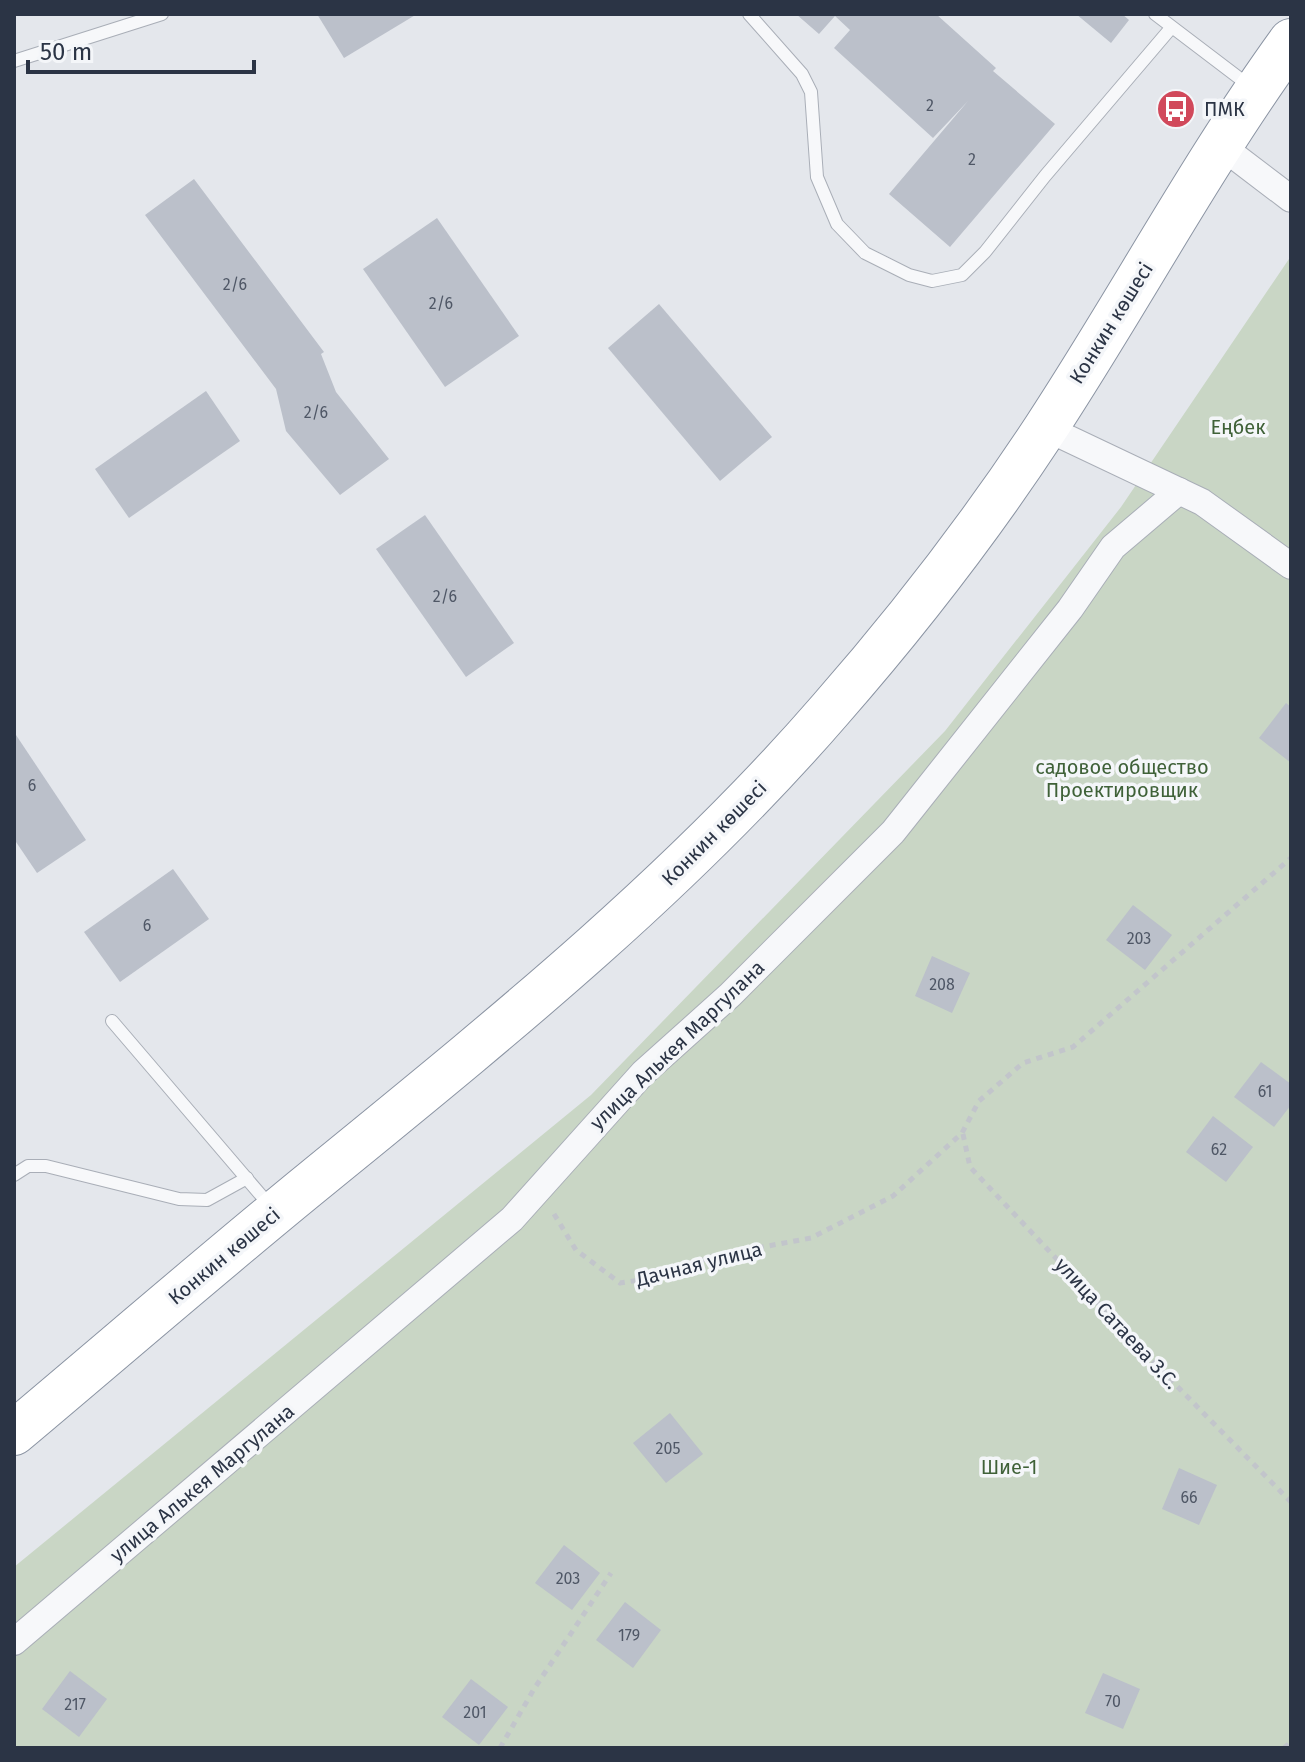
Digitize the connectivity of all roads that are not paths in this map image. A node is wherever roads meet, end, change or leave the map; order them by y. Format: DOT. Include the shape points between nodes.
graph roads {
  1 [pos="162,14"];
  2 [pos="749,14"];
  3 [pos="1155,14"];
  4 [pos="1171,28"];
  5 [pos="1291,41"];
  6 [pos="14,61"];
  7 [pos="1256,90"];
  8 [pos="1220,145"];
  9 [pos="1291,199"];
  10 [pos="1046,428"];
  11 [pos="1179,491"];
  12 [pos="1291,566"];
  13 [pos="112,1021"];
  14 [pos="14,1175"];
  15 [pos="247,1178"];
  16 [pos="276,1212"];
  17 [pos="14,1433"];
  18 [pos="14,1642"];
  1 -- 6 [label="lane"];
  2 -- 4 [label="lane" via="802,74 811,92 817,177 837,224 865,253 932,281 962,275 985,252"];
  3 -- 4 [label="lane"];
  4 -- 7 [label="lane"];
  5 -- 7 [label="highway, Конкин көшесі"];
  7 -- 8 [label="highway, Конкин көшесі"];
  8 -- 9 [label="street"];
  8 -- 10 [label="highway, Конкин көшесі"];
  10 -- 11 [label="street"];
  10 -- 16 [label="highway, Конкин көшесі" via="934,586 739,809 547,989"];
  11 -- 12 [label="street"];
  11 -- 18 [label="street, улица Алькея Маргулана" via="1113,547 893,832 730,995 643,1073 512,1219"];
  13 -- 15 [label="lane"];
  14 -- 15 [label="lane" via="28,1166 46,1166 179,1199 207,1200"];
  15 -- 16 [label="lane"];
  16 -- 17 [label="highway, Конкин көшесі"];
}
